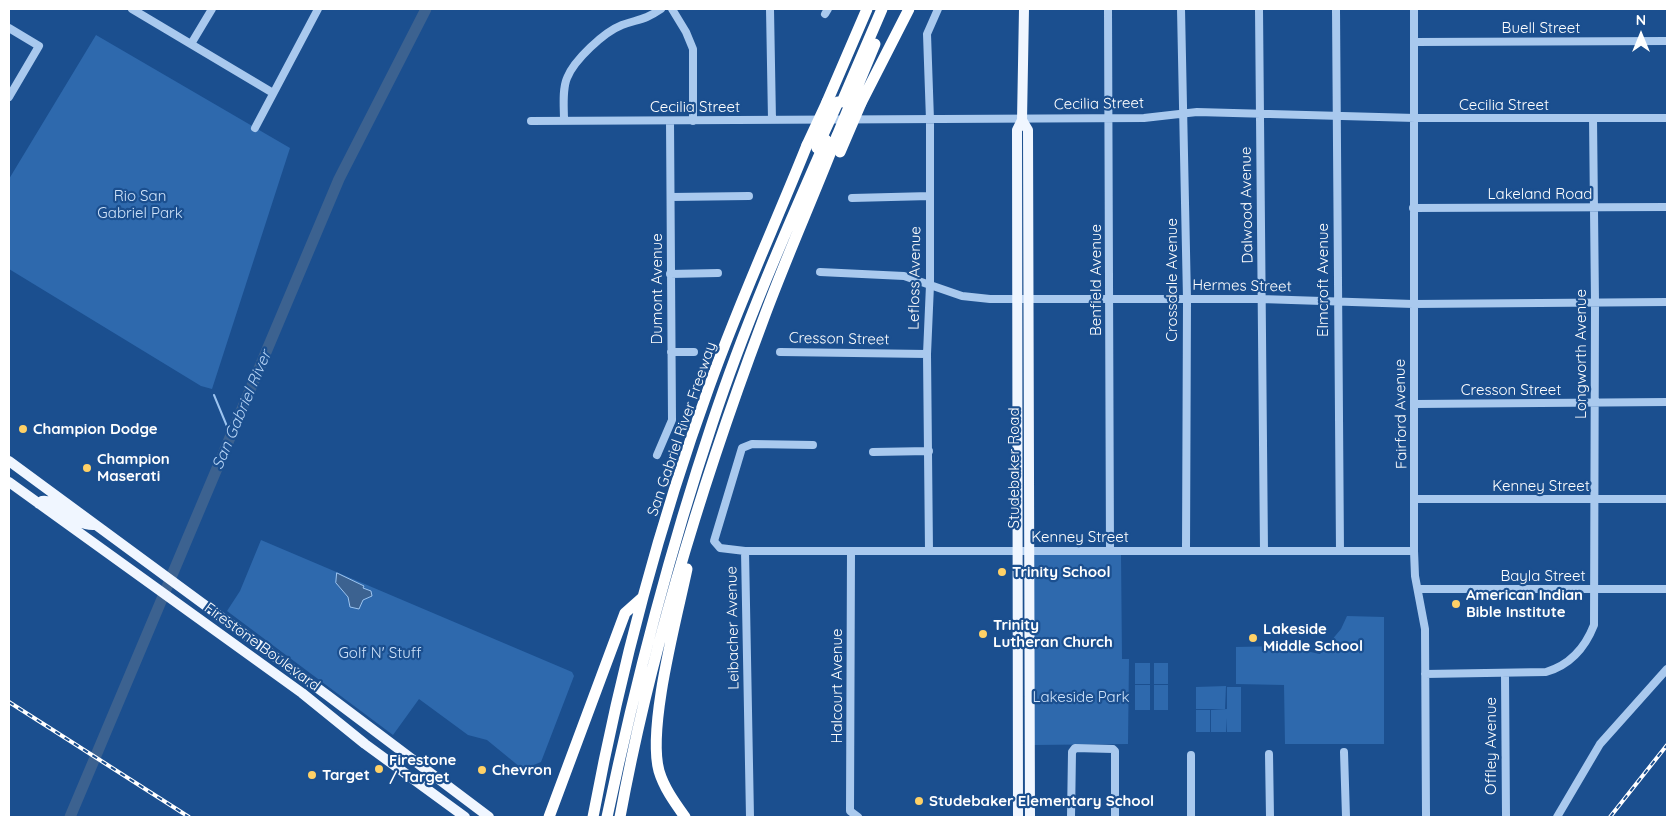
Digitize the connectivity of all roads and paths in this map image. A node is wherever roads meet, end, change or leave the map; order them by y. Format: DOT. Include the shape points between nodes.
graph roads {
  1 [pos="132,9"];
  2 [pos="212,9"];
  3 [pos="318,9"];
  4 [pos="661,9"];
  5 [pos="672,9"];
  6 [pos="770,9"];
  7 [pos="867,9"];
  8 [pos="877,9"];
  9 [pos="882,9"];
  10 [pos="890,9"];
  11 [pos="909,9"];
  12 [pos="938,9"];
  13 [pos="1024,9"];
  14 [pos="1108,9"];
  15 [pos="1180,9"];
  16 [pos="1259,9"];
  17 [pos="1336,9"];
  18 [pos="1414,9"];
  19 [pos="9,28"];
  20 [pos="1415,42"];
  21 [pos="1667,42"];
  22 [pos="191,44"];
  23 [pos="273,93"];
  24 [pos="9,97"];
  25 [pos="843,102"];
  26 [pos="1259,113"];
  27 [pos="1182,114"];
  28 [pos="1336,116"];
  29 [pos="1108,118"];
  30 [pos="1415,118"];
  31 [pos="1593,118"];
  32 [pos="1667,118"];
  33 [pos="531,120"];
  34 [pos="564,120"];
  35 [pos="693,120"];
  36 [pos="772,120"];
  37 [pos="930,120"];
  38 [pos="1022,120"];
  39 [pos="670,121"];
  40 [pos="255,128"];
  41 [pos="832,136"];
  42 [pos="812,146"];
  43 [pos="749,196"];
  44 [pos="930,196"];
  45 [pos="671,197"];
  46 [pos="852,198"];
  47 [pos="1667,207"];
  48 [pos="1413,208"];
  49 [pos="1593,208"];
  50 [pos="797,238"];
  51 [pos="820,272"];
  52 [pos="718,273"];
  53 [pos="670,274"];
  54 [pos="930,285"];
  55 [pos="1017,299"];
  56 [pos="1028,299"];
  57 [pos="1110,299"];
  58 [pos="1186,299"];
  59 [pos="1261,299"];
  60 [pos="1337,302"];
  61 [pos="1596,302"];
  62 [pos="1667,302"];
  63 [pos="1413,304"];
  64 [pos="671,352"];
  65 [pos="694,352"];
  66 [pos="780,352"];
  67 [pos="927,354"];
  68 [pos="1667,402"];
  69 [pos="1595,403"];
  70 [pos="1415,404"];
  71 [pos="813,445"];
  72 [pos="929,451"];
  73 [pos="873,452"];
  74 [pos="657,455"];
  75 [pos="9,461"];
  76 [pos="9,482"];
  77 [pos="701,499"];
  78 [pos="1415,499"];
  79 [pos="1595,500"];
  80 [pos="1667,500"];
  81 [pos="39,504"];
  82 [pos="96,525"];
  83 [pos="745,551"];
  84 [pos="851,551"];
  85 [pos="929,551"];
  86 [pos="1018,551"];
  87 [pos="1029,551"];
  88 [pos="1110,551"];
  89 [pos="1186,551"];
  90 [pos="1264,551"];
  91 [pos="1340,551"];
  92 [pos="1414,551"];
  93 [pos="1419,589"];
  94 [pos="1595,589"];
  95 [pos="1667,589"];
  96 [pos="643,597"];
  97 [pos="1667,669"];
  98 [pos="1426,674"];
  99 [pos="1505,674"];
  100 [pos="302,693"];
  101 [pos="358,718"];
  102 [pos="1344,752"];
  103 [pos="1269,754"];
  104 [pos="1191,755"];
  105 [pos="465,817"];
  106 [pos="489,817"];
  107 [pos="549,817"];
  108 [pos="593,817"];
  109 [pos="603,817"];
  110 [pos="607,817"];
  111 [pos="620,817"];
  112 [pos="685,817"];
  113 [pos="750,817"];
  114 [pos="858,817"];
  115 [pos="1018,817"];
  116 [pos="1030,817"];
  117 [pos="1072,817"];
  118 [pos="1115,817"];
  119 [pos="1191,817"];
  120 [pos="1270,817"];
  121 [pos="1346,817"];
  122 [pos="1426,817"];
  123 [pos="1506,817"];
  124 [pos="1557,817"];
  1 -- 22 [label="street"];
  2 -- 22 [label="street"];
  3 -- 23 [label="street"];
  4 -- 34 [label="street" via="645,19 606,33 577,62 567,78"];
  5 -- 35 [label="street" via="692,49"];
  6 -- 36 [label="street"];
  7 -- 25 [label="highway, San Gabriel River Freeway"];
  8 -- 25 [label="highway"];
  9 -- 25 [label="highway"];
  10 -- 25 [label="highway, San Gabriel River Freeway"];
  11 -- 25 [label="highway"];
  12 -- 37 [label="street, Lefloss Avenue" via="927,34"];
  13 -- 38 [label="main road, Studebaker Road"];
  14 -- 29 [label="street, Benfield Avenue"];
  15 -- 27 [label="street, Crossdale Avenue"];
  16 -- 26 [label="street, Dalwood Avenue"];
  17 -- 28 [label="street, Elmcroft Avenue"];
  18 -- 20 [label="street, Fairford Avenue"];
  19 -- 24 [label="street" via="39,46"];
  20 -- 21 [label="street, Buell Street"];
  20 -- 30 [label="street, Fairford Avenue"];
  22 -- 23 [label="street"];
  23 -- 40 [label="street"];
  25 -- 41 [label="highway, San Gabriel River Freeway, bridge"];
  25 -- 42 [label="highway, San Gabriel River Freeway, bridge"];
  25 -- 50 [label="highway, bridge" via="840,152"];
  26 -- 27 [label="street, Cecilia Street"];
  26 -- 28 [label="street, Cecilia Street"];
  26 -- 59 [label="street, Dalwood Avenue"];
  27 -- 29 [label="street, Cecilia Street"];
  27 -- 58 [label="street, Crossdale Avenue"];
  28 -- 30 [label="street, Cecilia Street"];
  28 -- 60 [label="street, Elmcroft Avenue"];
  29 -- 38 [label="street, Cecilia Street"];
  29 -- 57 [label="street, Benfield Avenue"];
  30 -- 31 [label="street, Cecilia Street"];
  30 -- 48 [label="street, Fairford Avenue"];
  31 -- 32 [label="street, Cecilia Street"];
  31 -- 49 [label="street, Longworth Avenue"];
  33 -- 34 [label="street, Cecilia Street"];
  34 -- 39 [label="street, Cecilia Street"];
  35 -- 36 [label="street, Cecilia Street"];
  35 -- 39 [label="street, Cecilia Street"];
  36 -- 37 [label="street, Cecilia Street"];
  37 -- 38 [label="street, Cecilia Street"];
  37 -- 44 [label="street, Lefloss Avenue"];
  38 -- 55 [label="main road, Studebaker Road" via="1017,130"];
  38 -- 56 [label="main road, Studebaker Road" via="1028,130"];
  39 -- 45 [label="street, Dumont Avenue"];
  41 -- 50 [label="highway, San Gabriel River Freeway"];
  41 -- 110 [label="highway" via="762,290 712,423 651,624"];
  42 -- 96 [label="highway, San Gabriel River Freeway" via="709,386"];
  42 -- 109 [label="highway" via="738,338 683,498 632,681"];
  43 -- 45 [label="street"];
  44 -- 46 [label="street"];
  44 -- 54 [label="street, Lefloss Avenue"];
  45 -- 53 [label="street, Dumont Avenue"];
  47 -- 49 [label="street, Lakeland Road"];
  48 -- 49 [label="street, Lakeland Road"];
  48 -- 63 [label="street, Fairford Avenue"];
  49 -- 61 [label="street, Longworth Avenue"];
  50 -- 77 [label="highway, San Gabriel River Freeway" via="762,322"];
  51 -- 54 [label="street, Hermes Street" via="904,276"];
  52 -- 53 [label="street"];
  53 -- 64 [label="street, Dumont Avenue"];
  54 -- 55 [label="street, Hermes Street" via="962,296"];
  54 -- 67 [label="street, Lefloss Avenue"];
  55 -- 56 [label="street, Hermes Street"];
  55 -- 86 [label="main road, Studebaker Road"];
  56 -- 57 [label="street, Hermes Street"];
  56 -- 87 [label="main road, Studebaker Road"];
  57 -- 58 [label="street, Hermes Street"];
  57 -- 88 [label="street, Benfield Avenue"];
  58 -- 59 [label="street, Hermes Street"];
  58 -- 89 [label="street, Crossdale Avenue"];
  59 -- 60 [label="street, Hermes Street"];
  59 -- 90 [label="street, Dalwood Avenue"];
  60 -- 63 [label="street, Hermes Street"];
  60 -- 91 [label="street, Elmcroft Avenue"];
  61 -- 62 [label="street, Hermes Street"];
  61 -- 63 [label="street, Hermes Street"];
  61 -- 69 [label="street, Longworth Avenue"];
  63 -- 70 [label="street, Fairford Avenue"];
  64 -- 65 [label="street"];
  64 -- 74 [label="street, Dumont Avenue" via="672,420"];
  66 -- 67 [label="street, Cresson Street"];
  67 -- 72 [label="street, Lefloss Avenue"];
  68 -- 69 [label="street, Cresson Street"];
  69 -- 70 [label="street, Cresson Street"];
  69 -- 79 [label="street, Longworth Avenue"];
  70 -- 78 [label="street, Fairford Avenue"];
  71 -- 83 [label="street, Leibacher Avenue" via="752,444 742,448 714,541 720,548"];
  72 -- 73 [label="street"];
  72 -- 85 [label="street, Lefloss Avenue"];
  75 -- 82 [label="main road, Firestone Boulevard"];
  76 -- 81 [label="main road, Firestone Boulevard"];
  77 -- 111 [label="highway, San Gabriel River Freeway" via="646,695"];
  77 -- 112 [label="highway" via="666,669 656,751 664,785"];
  78 -- 79 [label="street, Kenney Street"];
  78 -- 92 [label="street, Fairford Avenue"];
  79 -- 80 [label="street, Kenney Street"];
  79 -- 94 [label="street, Longworth Avenue"];
  81 -- 82 [label="main road, Firestone Boulevard" via="50,502 83,524"];
  81 -- 100 [label="main road, Firestone Boulevard"];
  82 -- 101 [label="main road, Firestone Boulevard"];
  83 -- 84 [label="street, Kenney Street"];
  83 -- 113 [label="street, Leibacher Avenue"];
  84 -- 85 [label="street, Kenney Street"];
  84 -- 114 [label="street, Halcourt Avenue" via="850,811"];
  85 -- 86 [label="street, Kenney Street"];
  86 -- 87 [label="street, Kenney Street"];
  86 -- 115 [label="main road, Studebaker Road"];
  87 -- 88 [label="street, Kenney Street"];
  87 -- 116 [label="main road, Studebaker Road"];
  88 -- 89 [label="street, Kenney Street"];
  89 -- 90 [label="street, Kenney Street"];
  90 -- 91 [label="street, Kenney Street"];
  91 -- 92 [label="street, Kenney Street"];
  92 -- 93 [label="street, Fairford Avenue"];
  93 -- 94 [label="street, Bayla Street"];
  93 -- 98 [label="street, Fairford Avenue" via="1425,629"];
  94 -- 95 [label="street, Bayla Street"];
  94 -- 99 [label="street, Longworth Avenue" via="1594,625 1586,644 1564,665 1546,672"];
  96 -- 107 [label="highway" via="625,612"];
  96 -- 108 [label="highway, San Gabriel River Freeway"];
  97 -- 124 [label="street" via="1600,744"];
  98 -- 99 [label="street"];
  98 -- 122 [label="street, Fairford Avenue"];
  99 -- 123 [label="street, Offley Avenue"];
  100 -- 101 [label="main road" via="314,696 347,720"];
  100 -- 105 [label="main road, Firestone Boulevard"];
  101 -- 106 [label="main road, Firestone Boulevard"];
  102 -- 121 [label="street"];
  103 -- 120 [label="street"];
  104 -- 119 [label="street"];
  117 -- 118 [label="street" via="1072,752 1075,748 1114,749"];
}
